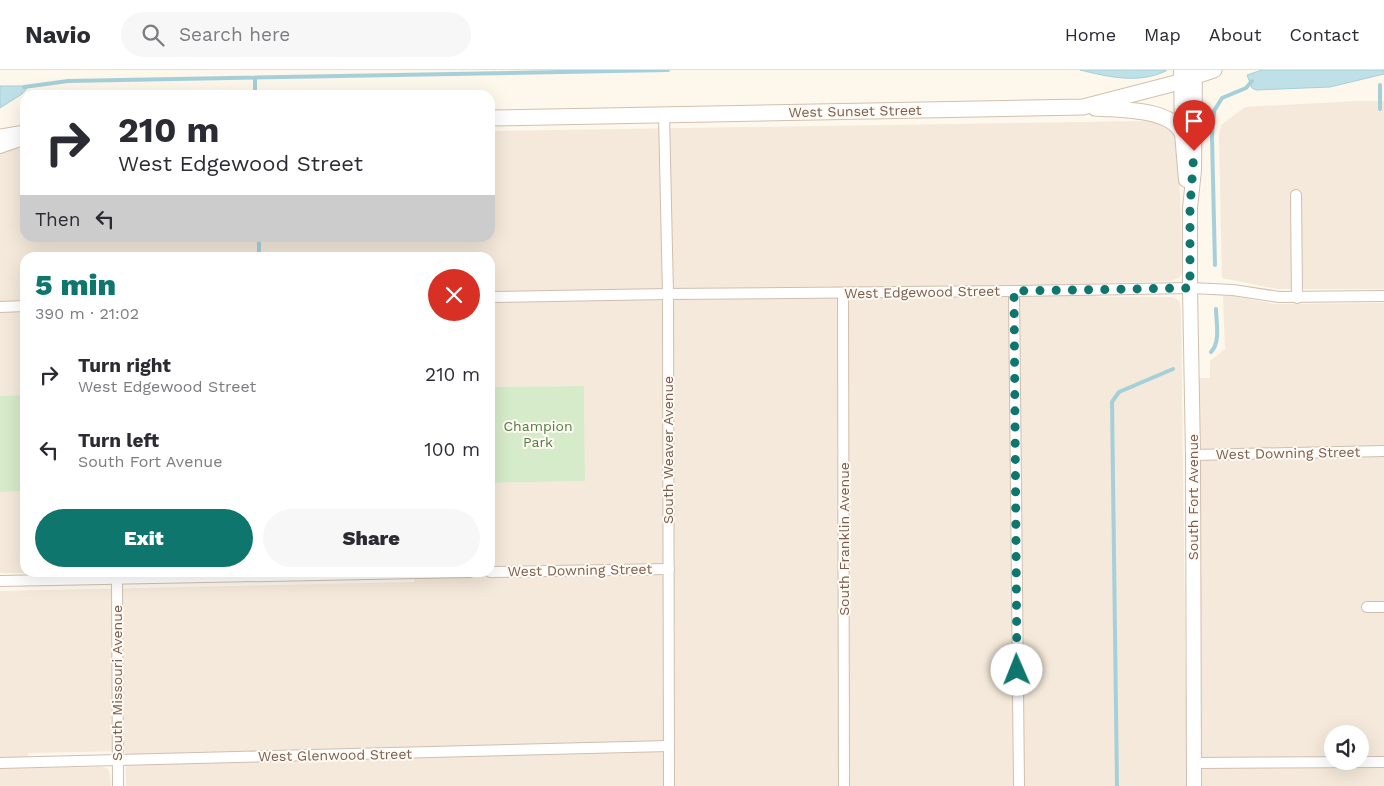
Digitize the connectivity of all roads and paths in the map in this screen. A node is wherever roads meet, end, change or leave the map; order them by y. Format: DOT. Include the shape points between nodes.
graph roads {
  1 [pos="1214,70"];
  2 [pos="1188,74"];
  3 [pos="1083,107"];
  4 [pos="664,115"];
  5 [pos="495,118"];
  6 [pos="1182,133"];
  7 [pos="20,134"];
  8 [pos="0,137"];
  9 [pos="20,140"];
  10 [pos="0,146"];
  11 [pos="1296,196"];
  12 [pos="1190,208"];
  13 [pos="1190,288"];
  14 [pos="1014,291"];
  15 [pos="843,293"];
  16 [pos="668,294"];
  17 [pos="1384,296"];
  18 [pos="495,298"];
  19 [pos="1296,298"];
  20 [pos="20,306"];
  21 [pos="0,307"];
  22 [pos="1384,451"];
  23 [pos="1193,455"];
  24 [pos="669,568"];
  25 [pos="495,572"];
  26 [pos="218,577"];
  27 [pos="117,579"];
  28 [pos="0,581"];
  29 [pos="1367,607"];
  30 [pos="1384,607"];
  31 [pos="669,746"];
  32 [pos="118,760"];
  33 [pos="1384,762"];
  34 [pos="0,763"];
  35 [pos="1194,763"];
  36 [pos="118,786"];
  37 [pos="669,786"];
  38 [pos="844,786"];
  39 [pos="1018,786"];
  40 [pos="1194,786"];
  1 -- 2 [label="main road, West Sunset Street"];
  2 -- 3 [label="main road, West Sunset Street"];
  2 -- 6 [label="street, South Fort Avenue"];
  2 -- 12 [label="street, South Fort Avenue" via="1194,160"];
  3 -- 4 [label="main road, West Sunset Street"];
  3 -- 6 [label="main road" via="1157,115 1174,121"];
  4 -- 5 [label="main road, West Sunset Street"];
  4 -- 16 [label="street, South Weaver Avenue"];
  6 -- 12 [label="street, South Fort Avenue"];
  7 -- 8 [label="main road"];
  9 -- 10 [label="street"];
  11 -- 19 [label="street"];
  12 -- 13 [label="street, South Fort Avenue"];
  13 -- 14 [label="street, West Edgewood Street"];
  13 -- 19 [label="street, West Edgewood Street"];
  13 -- 23 [label="street, South Fort Avenue"];
  14 -- 15 [label="street, West Edgewood Street"];
  14 -- 39 [label="street"];
  15 -- 16 [label="street, West Edgewood Street"];
  15 -- 38 [label="street, South Franklin Avenue"];
  16 -- 18 [label="street, West Edgewood Street"];
  16 -- 24 [label="street, South Weaver Avenue"];
  17 -- 19 [label="street, West Edgewood Street"];
  20 -- 21 [label="street"];
  22 -- 23 [label="street, West Downing Street"];
  23 -- 35 [label="street, South Fort Avenue"];
  24 -- 25 [label="street, West Downing Street"];
  24 -- 31 [label="street, South Weaver Avenue"];
  26 -- 27 [label="street"];
  27 -- 28 [label="street"];
  27 -- 32 [label="street, South Missouri Avenue"];
  29 -- 30 [label="street"];
  31 -- 32 [label="street, West Glenwood Street"];
  31 -- 37 [label="street, South Weaver Avenue"];
  32 -- 34 [label="street, West Glenwood Street"];
  32 -- 36 [label="street, South Missouri Avenue"];
  33 -- 35 [label="street"];
  35 -- 40 [label="street, South Fort Avenue"];
}
